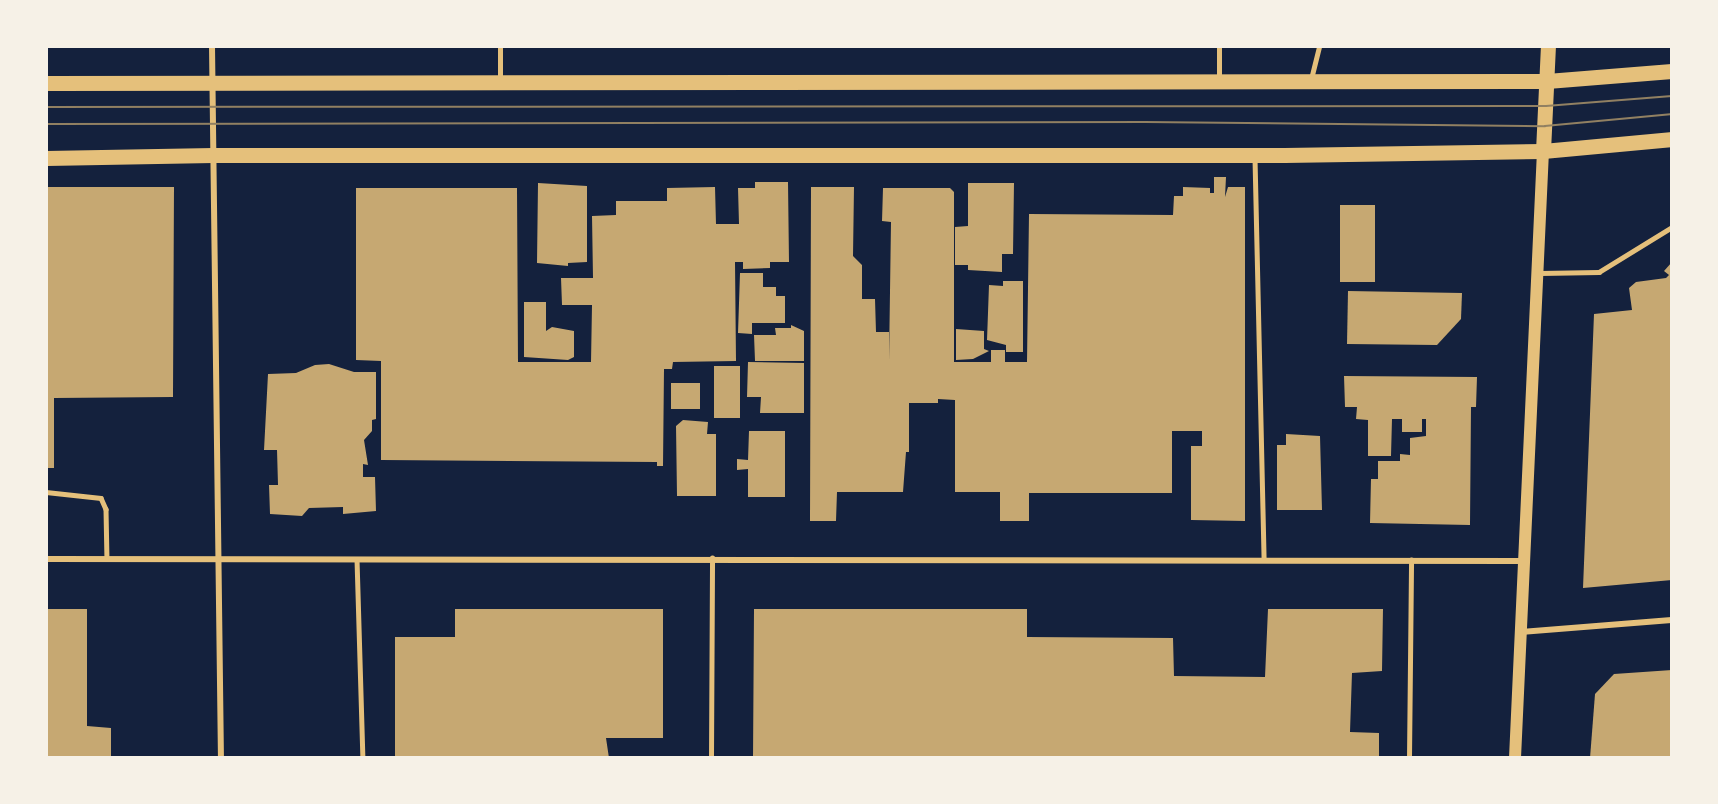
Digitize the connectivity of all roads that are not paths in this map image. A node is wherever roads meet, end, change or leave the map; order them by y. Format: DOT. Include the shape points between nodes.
graph roads {
  1 [pos="212,46"];
  2 [pos="500,46"];
  3 [pos="1219,46"];
  4 [pos="1319,46"];
  5 [pos="1548,46"];
  6 [pos="1671,71"];
  7 [pos="1547,81"];
  8 [pos="46,82"];
  9 [pos="500,82"];
  10 [pos="1219,82"];
  11 [pos="1310,82"];
  12 [pos="213,83"];
  13 [pos="1671,140"];
  14 [pos="1543,151"];
  15 [pos="213,155"];
  16 [pos="1255,155"];
  17 [pos="46,158"];
  18 [pos="1671,227"];
  19 [pos="1537,273"];
  20 [pos="50,492"];
  21 [pos="712,558"];
  22 [pos="46,559"];
  23 [pos="107,559"];
  24 [pos="220,559"];
  25 [pos="357,559"];
  26 [pos="1264,560"];
  27 [pos="1411,560"];
  28 [pos="1523,561"];
  29 [pos="1671,620"];
  30 [pos="1520,632"];
  31 [pos="222,758"];
  32 [pos="363,758"];
  33 [pos="711,758"];
  34 [pos="1409,758"];
  35 [pos="1515,758"];
  1 -- 12 [label="street"];
  2 -- 9 [label="lane"];
  3 -- 10 [label="lane"];
  4 -- 11 [label="lane"];
  5 -- 7 [label="main road"];
  6 -- 7 [label="main road"];
  7 -- 11 [label="main road"];
  7 -- 14 [label="main road"];
  8 -- 12 [label="main road"];
  9 -- 10 [label="main road"];
  9 -- 12 [label="main road"];
  10 -- 11 [label="main road"];
  12 -- 15 [label="street"];
  13 -- 14 [label="main road"];
  14 -- 16 [label="main road"];
  14 -- 19 [label="main road"];
  15 -- 16 [label="main road"];
  15 -- 17 [label="main road"];
  15 -- 24 [label="street"];
  16 -- 26 [label="lane"];
  18 -- 19 [label="lane" via="1599,272"];
  19 -- 28 [label="main road"];
  20 -- 23 [label="lane" via="101,498 106,509"];
  21 -- 25 [label="street"];
  21 -- 26 [label="street"];
  21 -- 33 [label="lane"];
  22 -- 23 [label="street"];
  23 -- 24 [label="street"];
  24 -- 25 [label="street"];
  24 -- 31 [label="street"];
  25 -- 32 [label="lane"];
  26 -- 27 [label="street"];
  27 -- 28 [label="street"];
  27 -- 34 [label="lane"];
  28 -- 30 [label="main road"];
  29 -- 30 [label="street"];
  30 -- 35 [label="main road"];
}
